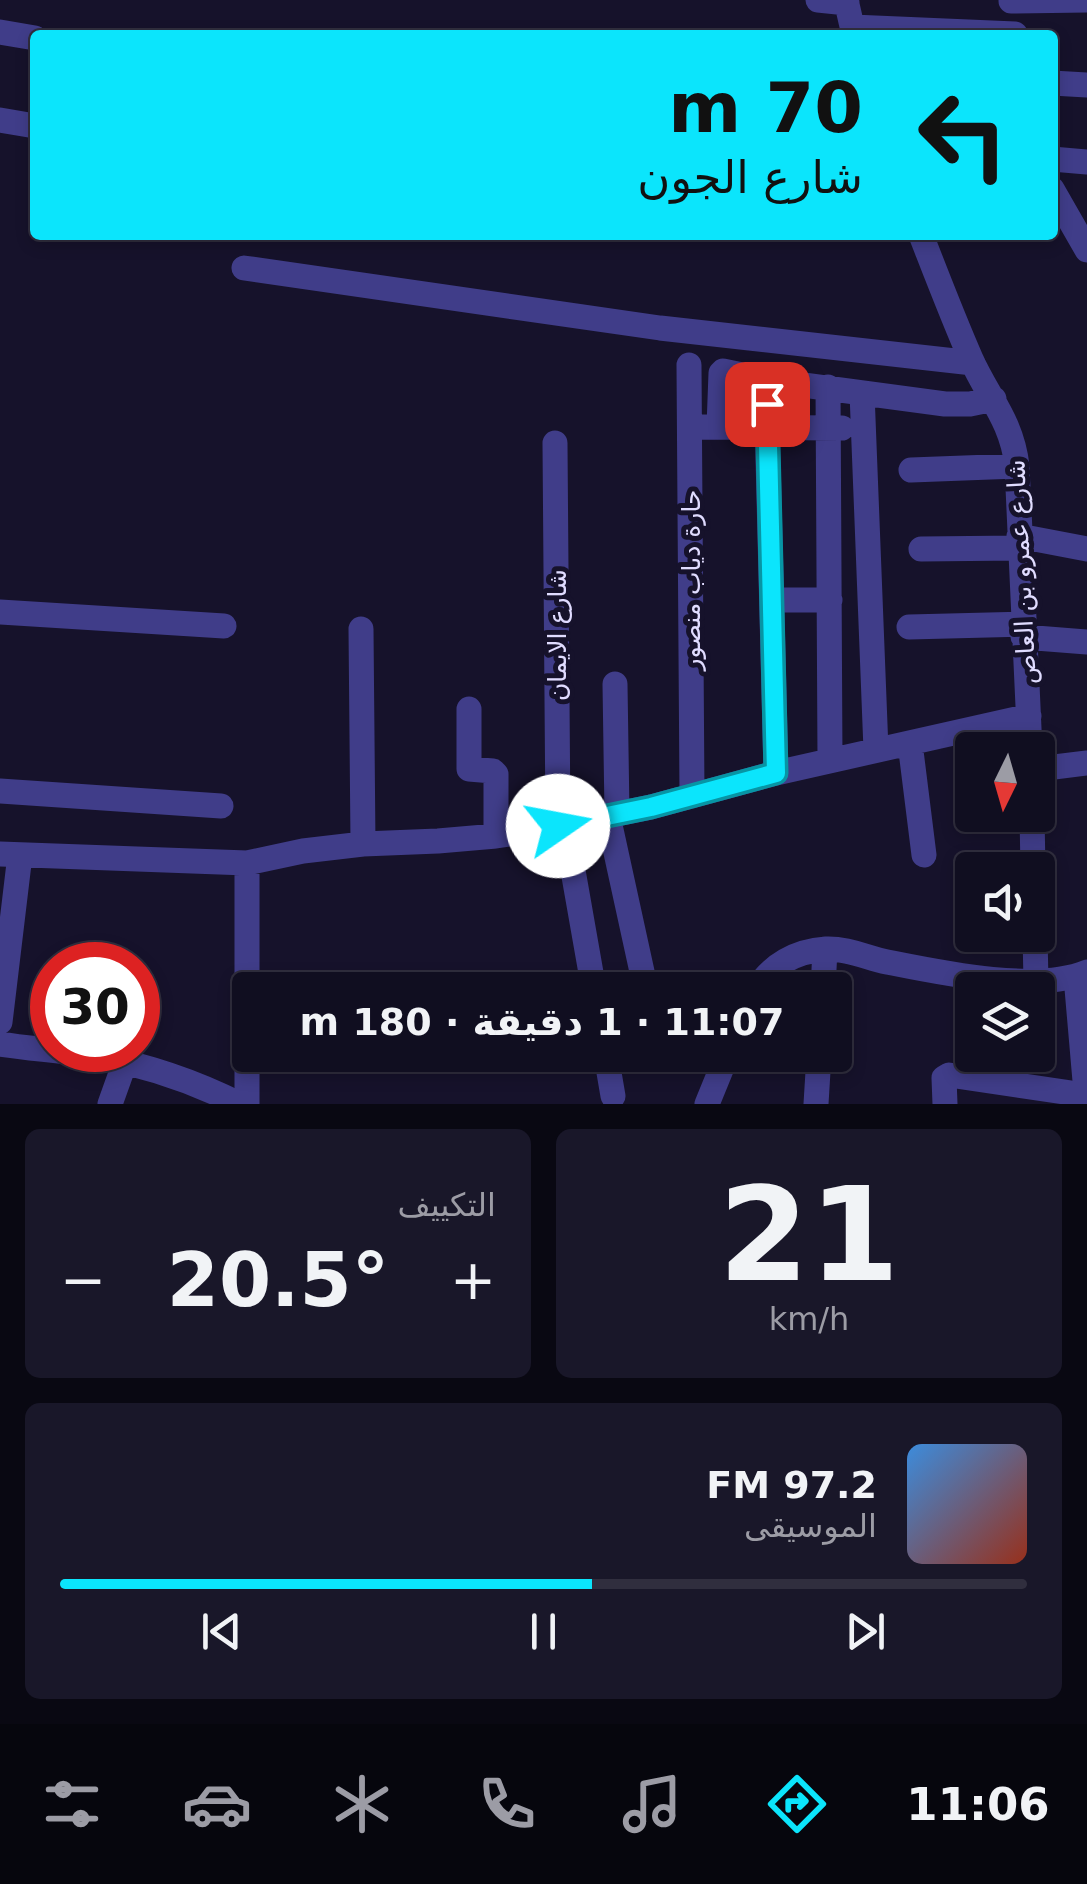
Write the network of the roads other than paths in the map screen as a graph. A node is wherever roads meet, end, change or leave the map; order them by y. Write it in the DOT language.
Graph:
graph roads {
  1 [pos="818,0"];
  2 [pos="1011,0"];
  3 [pos="1087,0"];
  4 [pos="850,16"];
  5 [pos="978,30"];
  6 [pos="1015,30"];
  7 [pos="0,32"];
  8 [pos="30,37"];
  9 [pos="1058,83"];
  10 [pos="1087,85"];
  11 [pos="0,120"];
  12 [pos="30,125"];
  13 [pos="1058,160"];
  14 [pos="1087,162"];
  15 [pos="1058,200"];
  16 [pos="924,240"];
  17 [pos="1087,250"];
  18 [pos="244,268"];
  19 [pos="973,363"];
  20 [pos="689,364"];
  21 [pos="766,380"];
  22 [pos="828,387"];
  23 [pos="862,394"];
  24 [pos="994,400"];
  25 [pos="690,427"];
  26 [pos="719,427"];
  27 [pos="862,427"];
  28 [pos="768,428"];
  29 [pos="827,428"];
  30 [pos="555,443"];
  31 [pos="1017,466"];
  32 [pos="911,470"];
  33 [pos="1019,542"];
  34 [pos="1087,548"];
  35 [pos="921,549"];
  36 [pos="772,600"];
  37 [pos="830,600"];
  38 [pos="0,612"];
  39 [pos="224,626"];
  40 [pos="909,626"];
  41 [pos="361,629"];
  42 [pos="1023,631"];
  43 [pos="1087,642"];
  44 [pos="615,684"];
  45 [pos="470,709"];
  46 [pos="1028,716"];
  47 [pos="1029,732"];
  48 [pos="910,743"];
  49 [pos="876,750"];
  50 [pos="830,760"];
  51 [pos="1087,763"];
  52 [pos="1055,767"];
  53 [pos="776,773"];
  54 [pos="0,790"];
  55 [pos="692,796"];
  56 [pos="221,806"];
  57 [pos="613,815"];
  58 [pos="562,826"];
  59 [pos="496,836"];
  60 [pos="363,844"];
  61 [pos="10,854"];
  62 [pos="924,855"];
  63 [pos="246,863"];
  64 [pos="825,949"];
  65 [pos="590,972"];
  66 [pos="643,972"];
  67 [pos="768,972"];
  68 [pos="824,972"];
  69 [pos="955,974"];
  70 [pos="1082,975"];
  71 [pos="1055,979"];
  72 [pos="0,1022"];
  73 [pos="0,1044"];
  74 [pos="30,1048"];
  75 [pos="121,1072"];
  76 [pos="160,1072"];
  77 [pos="609,1072"];
  78 [pos="720,1072"];
  79 [pos="818,1072"];
  80 [pos="198,1095"];
  81 [pos="613,1096"];
  82 [pos="1086,1100"];
  83 [pos="110,1104"];
  84 [pos="239,1104"];
  85 [pos="247,1104"];
  86 [pos="707,1104"];
  87 [pos="816,1104"];
  88 [pos="945,1104"];
  1 -- 4 [label="street"];
  2 -- 3 [label="street"];
  2 -- 6 [label="street"];
  4 -- 5 [label="street"];
  7 -- 8 [label="street"];
  9 -- 10 [label="street"];
  11 -- 12 [label="street"];
  13 -- 14 [label="street"];
  15 -- 17 [label="street"];
  16 -- 19 [label="street, شارع عمرو بن العاص"];
  18 -- 19 [label="street"];
  19 -- 24 [label="street, شارع عمرو بن العاص"];
  20 -- 25 [label="street, حارة دياب منصور"];
  21 -- 22 [label="street"];
  21 -- 26 [label="street"];
  21 -- 28 [label="street"];
  22 -- 23 [label="street"];
  22 -- 29 [label="street"];
  23 -- 24 [label="street"];
  23 -- 27 [label="street"];
  24 -- 31 [label="street, شارع عمرو بن العاص"];
  25 -- 26 [label="street"];
  25 -- 55 [label="street, حارة دياب منصور"];
  26 -- 28 [label="street"];
  27 -- 29 [label="street"];
  27 -- 49 [label="street"];
  28 -- 29 [label="street"];
  28 -- 36 [label="street"];
  29 -- 37 [label="street"];
  30 -- 58 [label="street, شارع الايمان"];
  31 -- 32 [label="street"];
  31 -- 33 [label="street, شارع عمرو بن العاص"];
  33 -- 34 [label="street"];
  33 -- 35 [label="street"];
  33 -- 42 [label="street, شارع عمرو بن العاص"];
  36 -- 37 [label="street"];
  36 -- 53 [label="street"];
  37 -- 50 [label="street"];
  38 -- 39 [label="street"];
  40 -- 42 [label="street"];
  41 -- 60 [label="street"];
  42 -- 43 [label="street"];
  42 -- 46 [label="street, شارع عمرو بن العاص"];
  44 -- 57 [label="street"];
  45 -- 59 [label="street"];
  46 -- 47 [label="street, شارع عمرو بن العاص"];
  46 -- 48 [label="street"];
  48 -- 49 [label="street"];
  48 -- 62 [label="street"];
  49 -- 50 [label="street"];
  50 -- 53 [label="street"];
  51 -- 52 [label="street"];
  53 -- 55 [label="street"];
  54 -- 56 [label="street"];
  55 -- 57 [label="street"];
  57 -- 58 [label="street"];
  57 -- 66 [label="street"];
  58 -- 59 [label="street"];
  58 -- 65 [label="street, شارع الايمان"];
  59 -- 60 [label="street"];
  60 -- 63 [label="street"];
  61 -- 63 [label="street"];
  61 -- 72 [label="street"];
  63 -- 85 [label="street"];
  64 -- 67 [label="street"];
  64 -- 68 [label="street"];
  64 -- 69 [label="street"];
  70 -- 71 [label="street"];
  70 -- 82 [label="street"];
  73 -- 74 [label="street"];
  75 -- 83 [label="street"];
  76 -- 80 [label="street"];
  77 -- 81 [label="street"];
  78 -- 86 [label="street"];
  79 -- 87 [label="street"];
  80 -- 84 [label="street"];
  82 -- 88 [label="street"];
}
